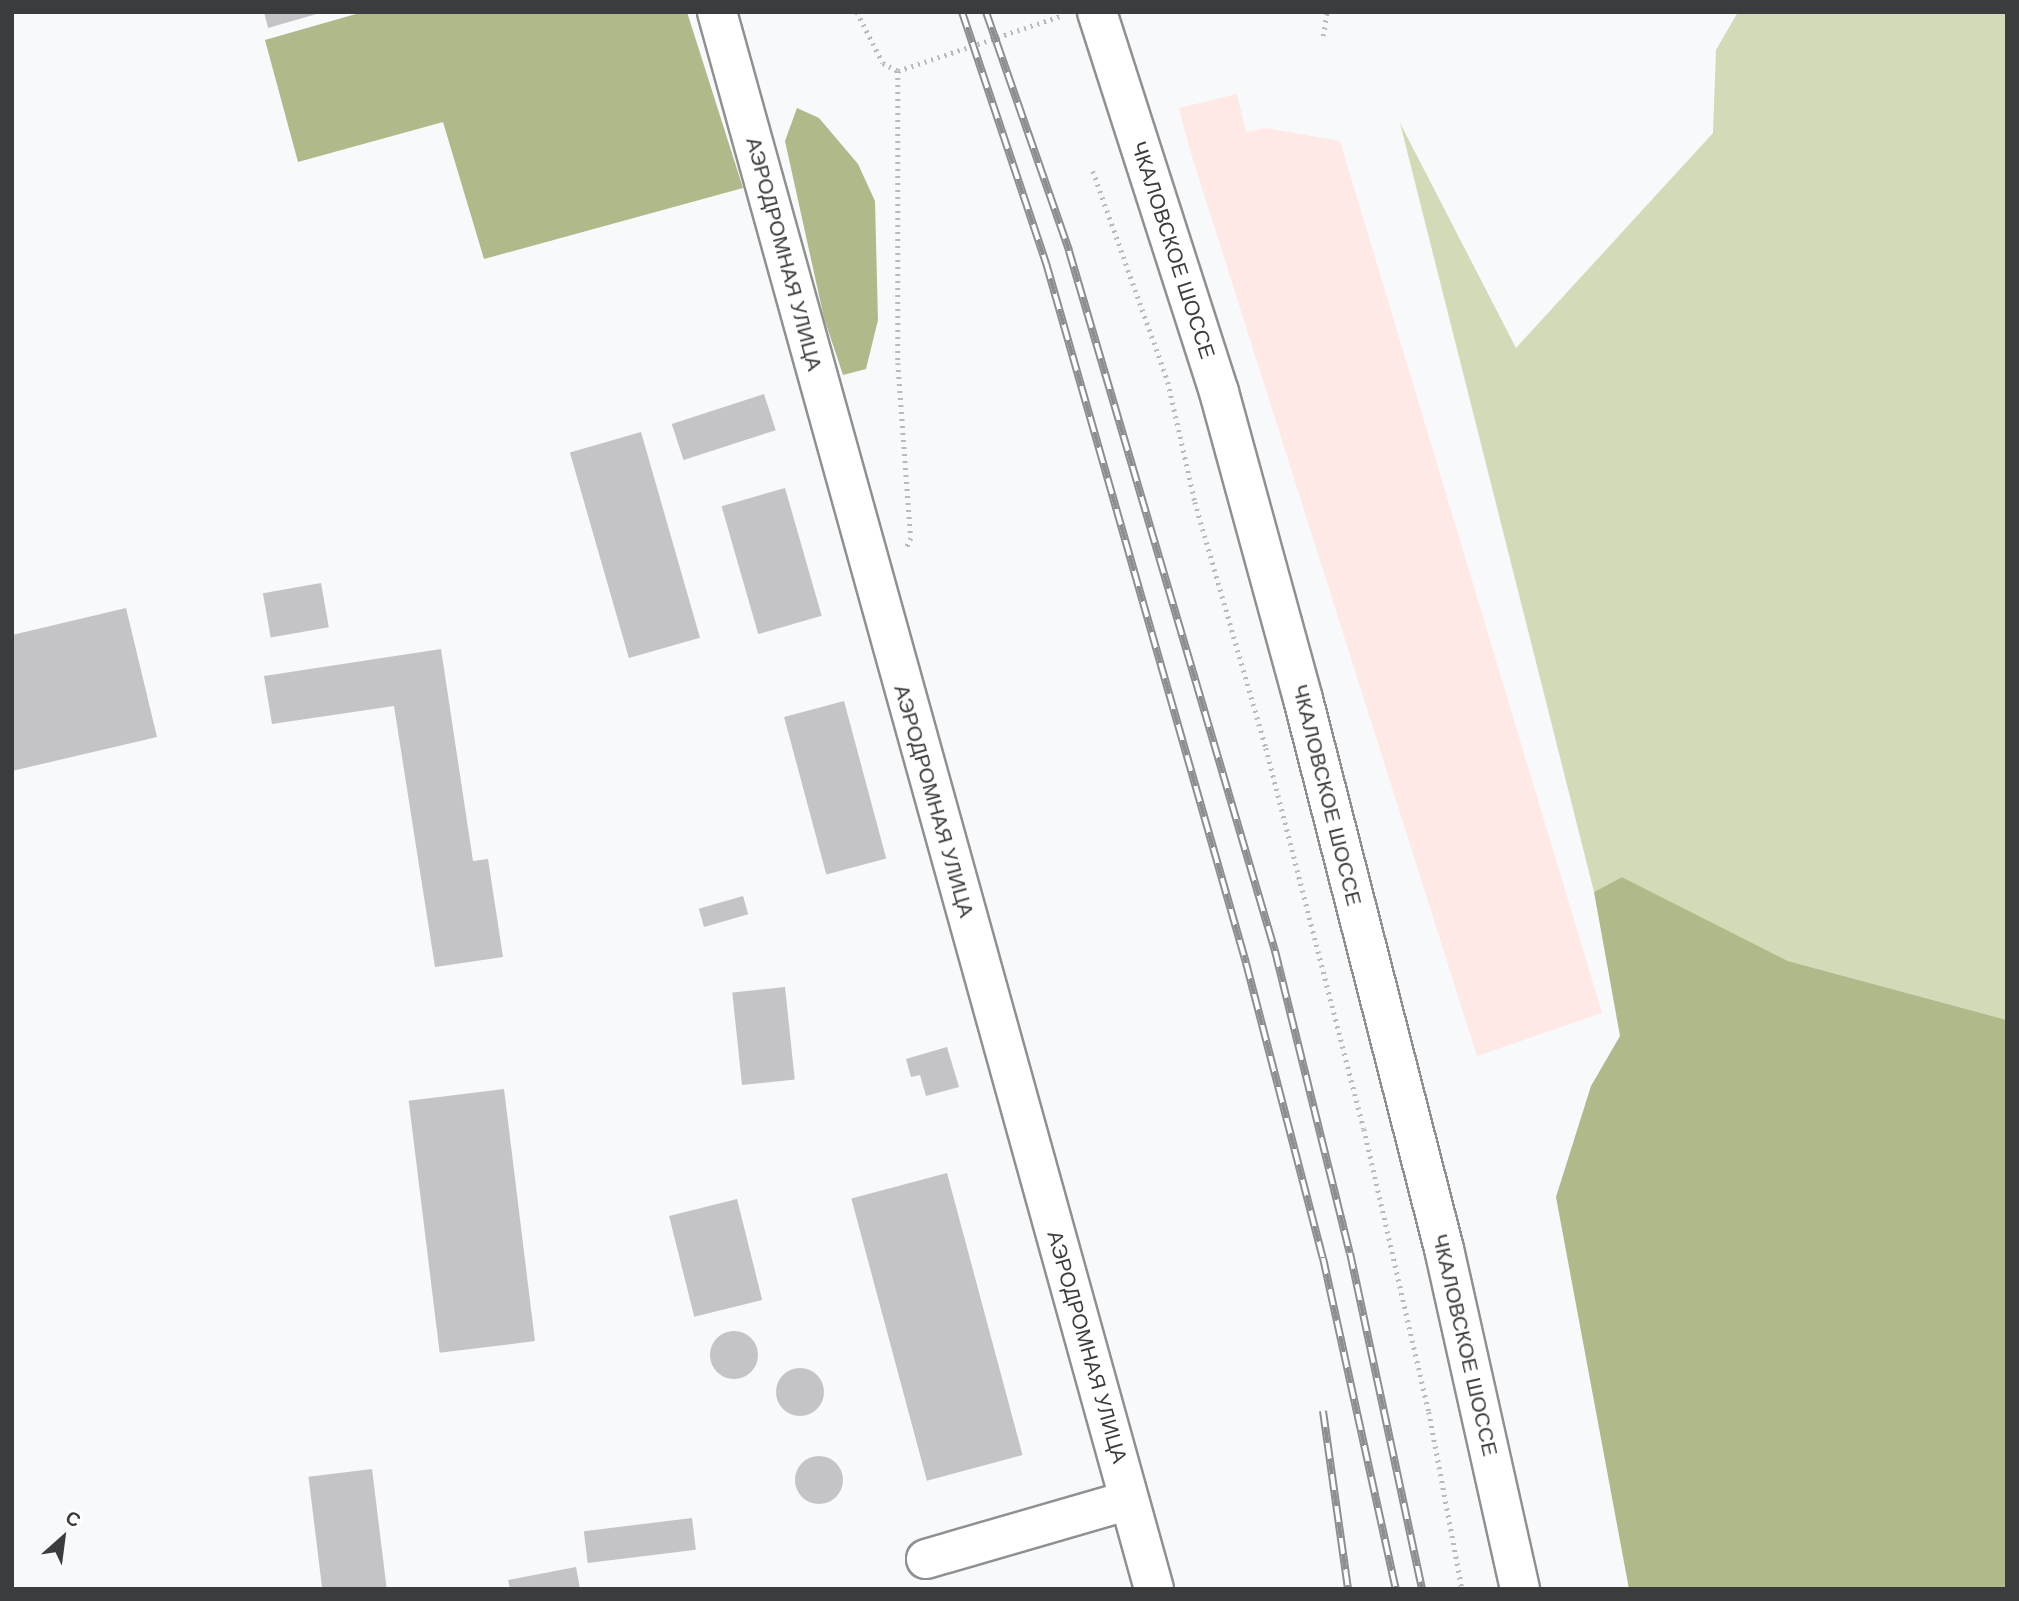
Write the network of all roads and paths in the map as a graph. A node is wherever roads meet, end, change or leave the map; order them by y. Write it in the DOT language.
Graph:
graph roads {
  1 [pos="717,12"];
  2 [pos="857,12"];
  3 [pos="1097,12"];
  4 [pos="1326,12"];
  5 [pos="1048,20"];
  6 [pos="1323,36"];
  7 [pos="898,71"];
  8 [pos="1093,171"];
  9 [pos="879,603"];
  10 [pos="1129,1500"];
  11 [pos="926,1559"];
  12 [pos="1154,1589"];
  13 [pos="1462,1589"];
  14 [pos="1520,1589"];
  1 -- 9 [label="street, АЭРОДРОМНАЯ УЛИЦА"];
  2 -- 7 [label="path"];
  3 -- 14 [label="street, ЧКАЛОВСКОЕ ШОССЕ"];
  4 -- 6 [label="path"];
  5 -- 7 [label="path"];
  7 -- 9 [label="path"];
  8 -- 13 [label="path"];
  9 -- 10 [label="street, АЭРОДРОМНАЯ УЛИЦА"];
  10 -- 11 [label="street"];
  10 -- 12 [label="street, АЭРОДРОМНАЯ УЛИЦА"];
}
